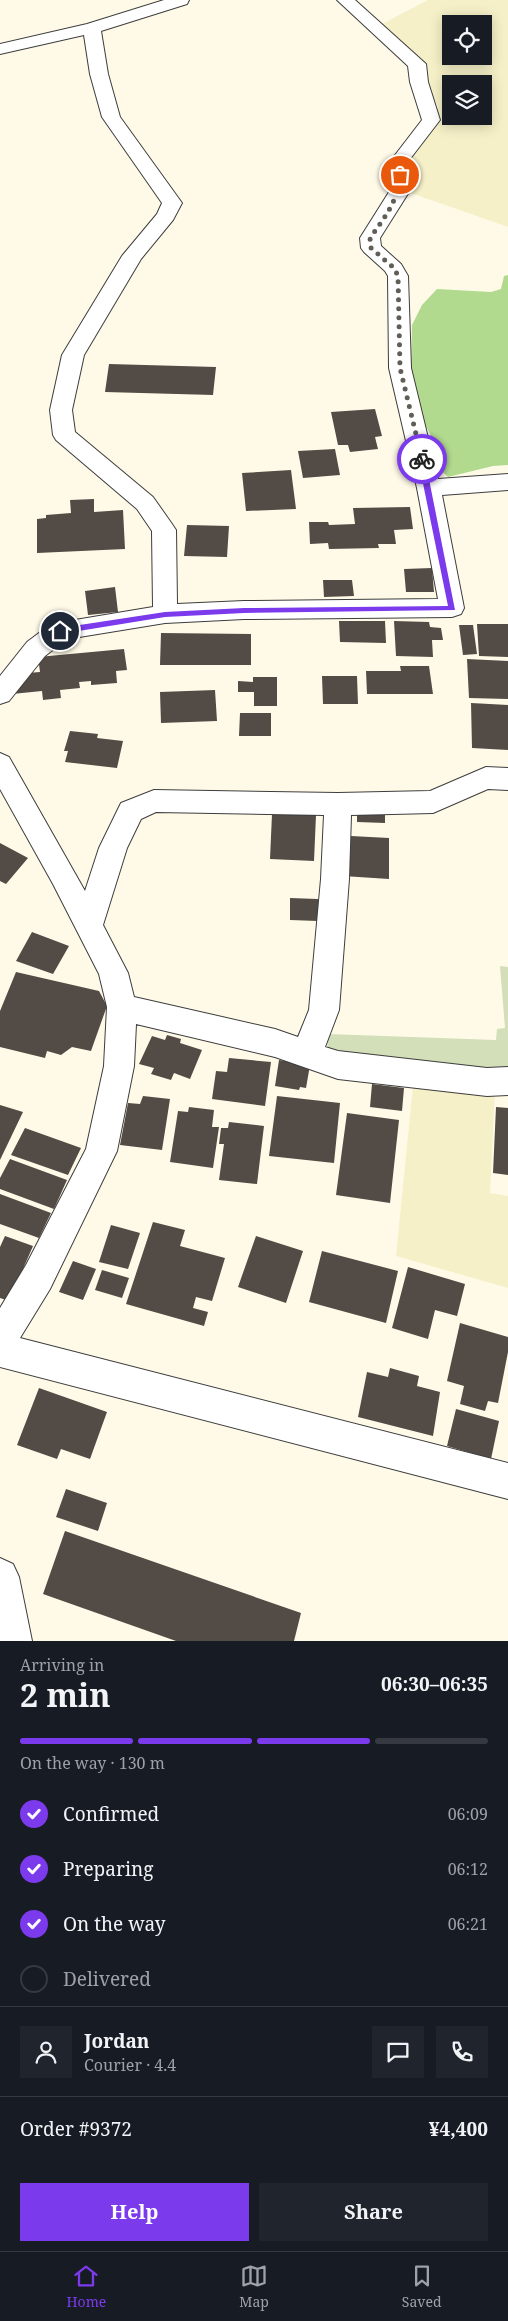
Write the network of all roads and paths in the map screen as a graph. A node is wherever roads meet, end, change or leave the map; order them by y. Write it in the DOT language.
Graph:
graph roads {
  1 [pos="181,0"];
  2 [pos="345,0"];
  3 [pos="92,28"];
  4 [pos="0,49"];
  5 [pos="508,482"];
  6 [pos="429,488"];
  7 [pos="165,614"];
  8 [pos="0,694"];
  9 [pos="0,764"];
  10 [pos="508,779"];
  11 [pos="338,804"];
  12 [pos="88,926"];
  13 [pos="122,1006"];
  14 [pos="307,1054"];
  15 [pos="508,1081"];
  16 [pos="0,1340"];
  17 [pos="0,1350"];
  18 [pos="508,1481"];
  19 [pos="0,1577"];
  20 [pos="12,1641"];
  1 -- 3 [label="street"];
  2 -- 6 [label="street"];
  3 -- 4 [label="street"];
  3 -- 7 [label="street"];
  5 -- 6 [label="street"];
  6 -- 7 [label="street"];
  7 -- 8 [label="street"];
  9 -- 12 [label="street"];
  10 -- 11 [label="street"];
  11 -- 12 [label="street"];
  11 -- 14 [label="street"];
  12 -- 13 [label="street"];
  13 -- 14 [label="street"];
  13 -- 16 [label="street"];
  14 -- 15 [label="street"];
  17 -- 18 [label="street"];
  19 -- 20 [label="street"];
}
